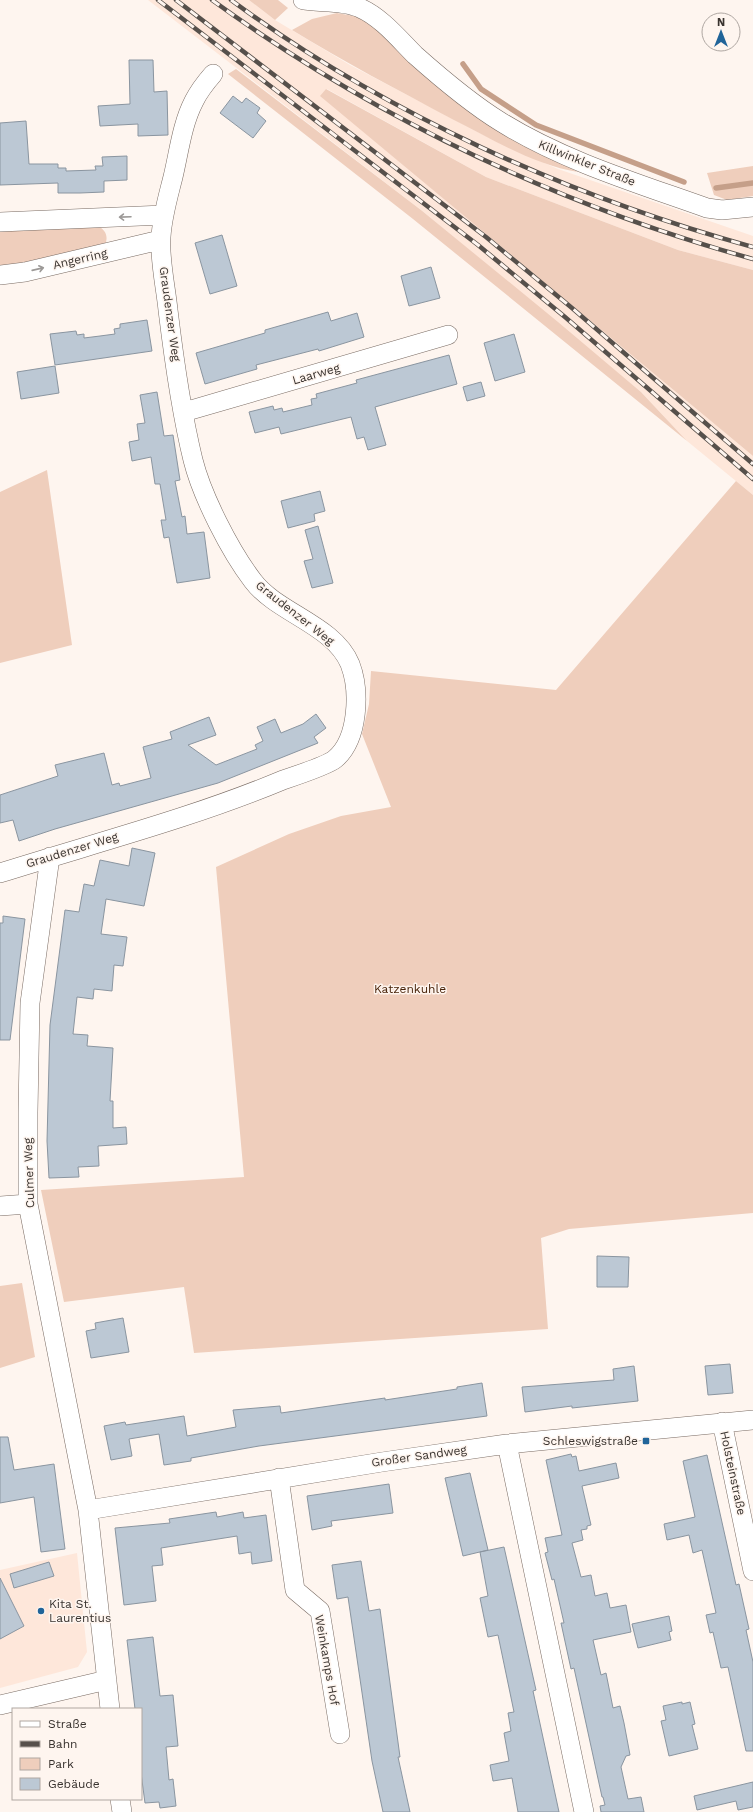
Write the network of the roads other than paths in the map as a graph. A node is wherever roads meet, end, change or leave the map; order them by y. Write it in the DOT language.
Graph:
graph roads {
  1 [pos="303,0"];
  2 [pos="213,74"];
  3 [pos="753,207"];
  4 [pos="164,215"];
  5 [pos="0,222"];
  6 [pos="160,240"];
  7 [pos="0,275"];
  8 [pos="448,335"];
  9 [pos="184,412"];
  10 [pos="50,857"];
  11 [pos="0,873"];
  12 [pos="28,1204"];
  13 [pos="0,1206"];
  14 [pos="753,1420"];
  15 [pos="722,1422"];
  16 [pos="506,1444"];
  17 [pos="279,1478"];
  18 [pos="88,1510"];
  19 [pos="753,1571"];
  20 [pos="106,1680"];
  21 [pos="0,1705"];
  22 [pos="110,1708"];
  23 [pos="340,1734"];
  24 [pos="120,1800"];
  25 [pos="122,1812"];
  26 [pos="584,1812"];
  1 -- 3 [label="street, Killwinkler Straße"];
  2 -- 4 [label="street, Graudenzer Weg"];
  4 -- 5 [label="street, one-way"];
  4 -- 6 [label="street, Graudenzer Weg"];
  7 -- 6 [label="street, Angerring, one-way"];
  6 -- 9 [label="street, Graudenzer Weg"];
  8 -- 9 [label="street, Laarweg"];
  9 -- 10 [label="street, Graudenzer Weg"];
  10 -- 11 [label="street, Graudenzer Weg"];
  10 -- 12 [label="street, Culmer Weg"];
  12 -- 13 [label="street"];
  12 -- 18 [label="street, Culmer Weg"];
  14 -- 15 [label="street, Großer Sandweg"];
  15 -- 16 [label="street, Großer Sandweg"];
  15 -- 19 [label="street, Holsteinstraße"];
  16 -- 17 [label="street, Großer Sandweg"];
  16 -- 26 [label="street"];
  17 -- 18 [label="street, Großer Sandweg"];
  17 -- 23 [label="street, Weinkamps Hof"];
  18 -- 20 [label="street, Culmer Weg"];
  20 -- 21 [label="street"];
  20 -- 22 [label="street, Culmer Weg"];
  24 -- 25 [label="street"];
}
